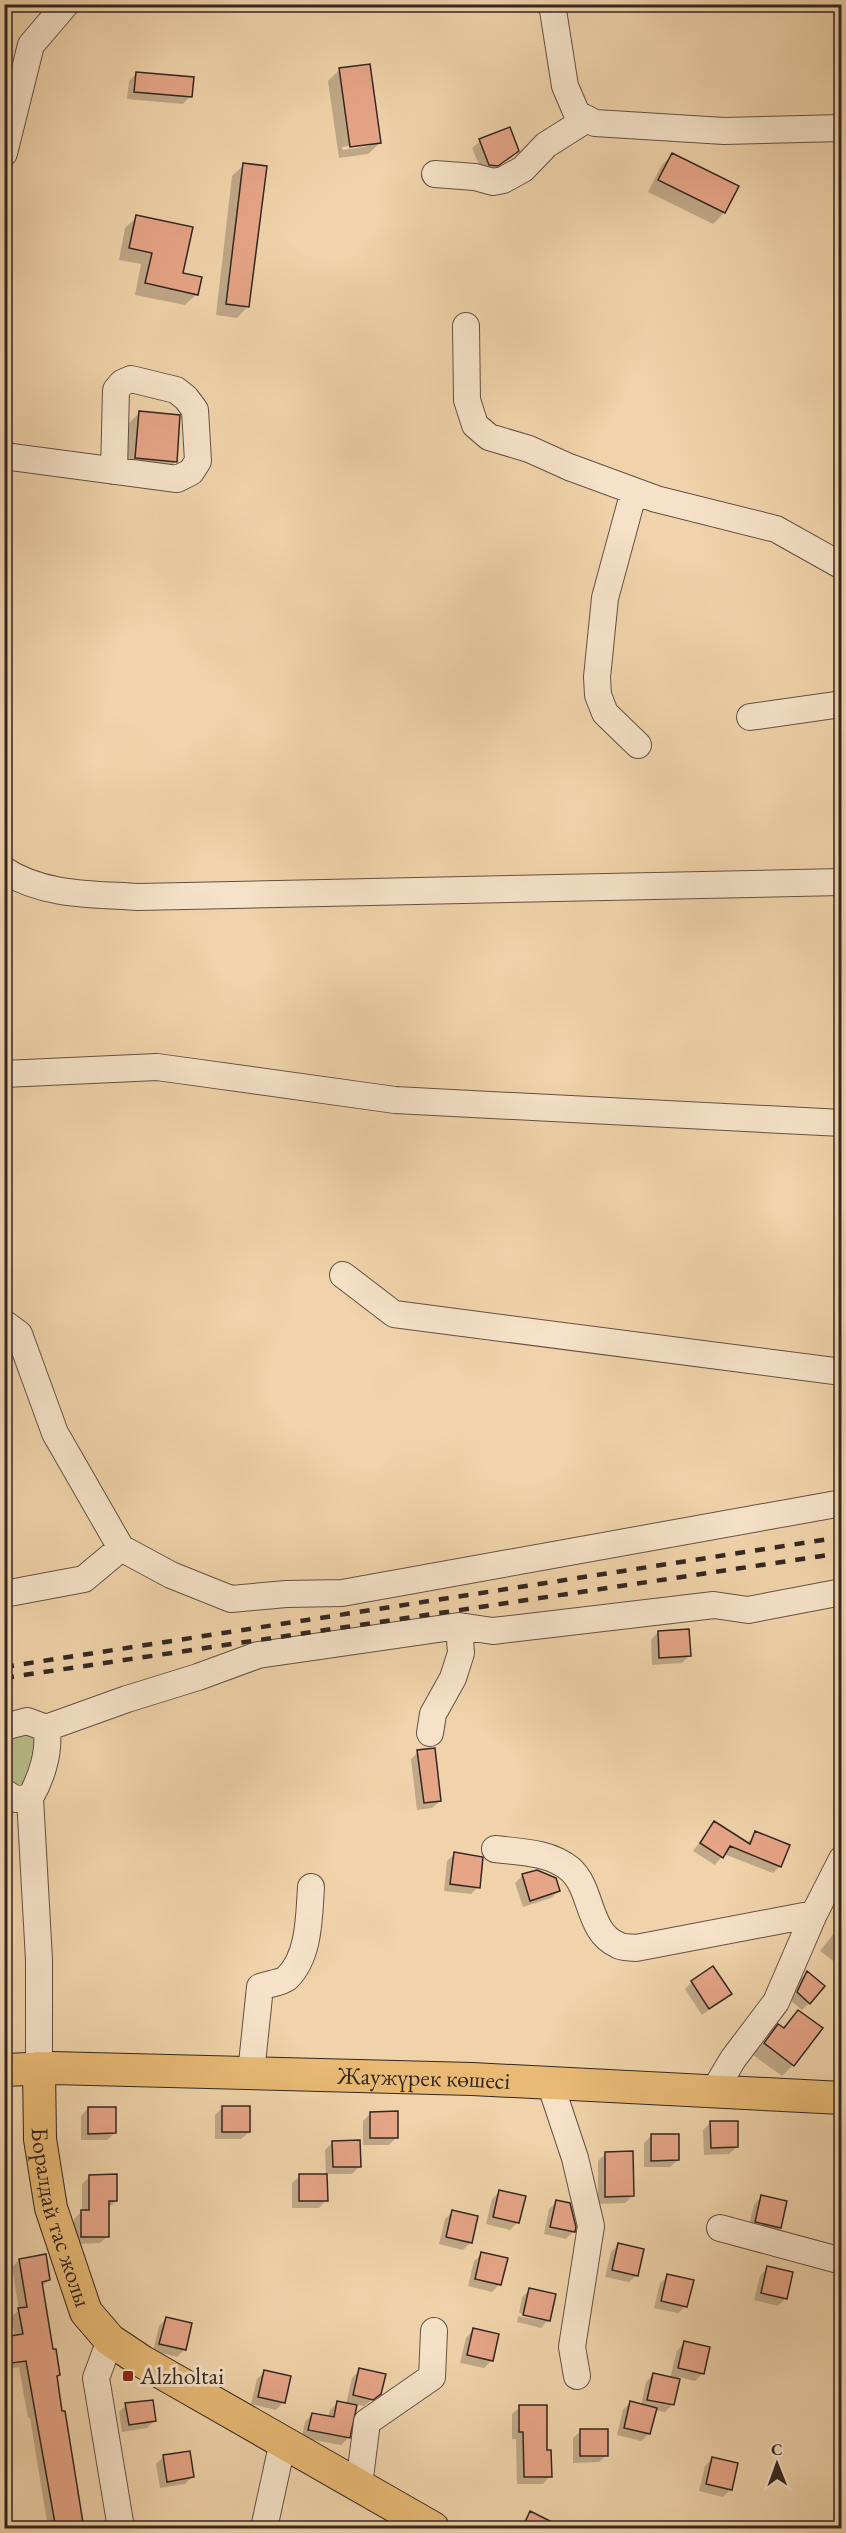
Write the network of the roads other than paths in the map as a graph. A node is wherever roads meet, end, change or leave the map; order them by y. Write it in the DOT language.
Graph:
graph roads {
  1 [pos="66,4"];
  2 [pos="552,4"];
  3 [pos="587,118"];
  4 [pos="842,128"];
  5 [pos="4,153"];
  6 [pos="435,174"];
  7 [pos="466,326"];
  8 [pos="4,456"];
  9 [pos="114,471"];
  10 [pos="634,491"];
  11 [pos="842,566"];
  12 [pos="842,704"];
  13 [pos="750,717"];
  14 [pos="638,745"];
  15 [pos="4,870"];
  16 [pos="842,882"];
  17 [pos="4,1074"];
  18 [pos="842,1123"];
  19 [pos="343,1275"];
  20 [pos="4,1323"];
  21 [pos="842,1372"];
  22 [pos="842,1503"];
  23 [pos="121,1548"];
  24 [pos="842,1592"];
  25 [pos="4,1594"];
  26 [pos="459,1626"];
  27 [pos="4,1727"];
  28 [pos="46,1728"];
  29 [pos="430,1733"];
  30 [pos="14,1798"];
  31 [pos="495,1849"];
  32 [pos="842,1859"];
  33 [pos="311,1887"];
  34 [pos="814,1914"];
  35 [pos="39,2068"];
  36 [pos="4,2070"];
  37 [pos="251,2073"];
  38 [pos="550,2083"];
  39 [pos="714,2091"];
  40 [pos="842,2098"];
  41 [pos="720,2228"];
  42 [pos="842,2261"];
  43 [pos="434,2331"];
  44 [pos="110,2340"];
  45 [pos="577,2376"];
  46 [pos="283,2441"];
  47 [pos="359,2485"];
  48 [pos="121,2529"];
  49 [pos="264,2529"];
  50 [pos="433,2529"];
  1 -- 5 [label="street"];
  2 -- 3 [label="street"];
  3 -- 4 [label="street"];
  3 -- 6 [label="street"];
  7 -- 10 [label="street"];
  8 -- 9 [label="street"];
  10 -- 11 [label="street"];
  10 -- 14 [label="street"];
  12 -- 13 [label="street"];
  15 -- 16 [label="street"];
  17 -- 18 [label="street"];
  19 -- 21 [label="street"];
  20 -- 23 [label="street"];
  22 -- 23 [label="street"];
  23 -- 25 [label="street"];
  24 -- 26 [label="street"];
  26 -- 28 [label="street"];
  26 -- 29 [label="street"];
  27 -- 28 [label="street"];
  28 -- 30 [label="street"];
  30 -- 35 [label="street"];
  31 -- 34 [label="street"];
  32 -- 34 [label="street"];
  33 -- 37 [label="street"];
  34 -- 39 [label="street"];
  35 -- 36 [label="main road, Жаужүрек көшесі"];
  35 -- 37 [label="main road, Жаужүрек көшесі"];
  35 -- 44 [label="main road, Боралдай тас жолы"];
  37 -- 38 [label="main road, Жаужүрек көшесі"];
  38 -- 39 [label="main road, Жаужүрек көшесі"];
  38 -- 45 [label="street"];
  39 -- 40 [label="main road, Жаужүрек көшесі"];
  41 -- 42 [label="street"];
  43 -- 47 [label="street"];
  44 -- 46 [label="main road, Боралдай тас жолы"];
  44 -- 48 [label="street"];
  46 -- 47 [label="main road, Боралдай тас жолы"];
  46 -- 49 [label="street"];
  47 -- 50 [label="main road, Боралдай тас жолы"];
}
